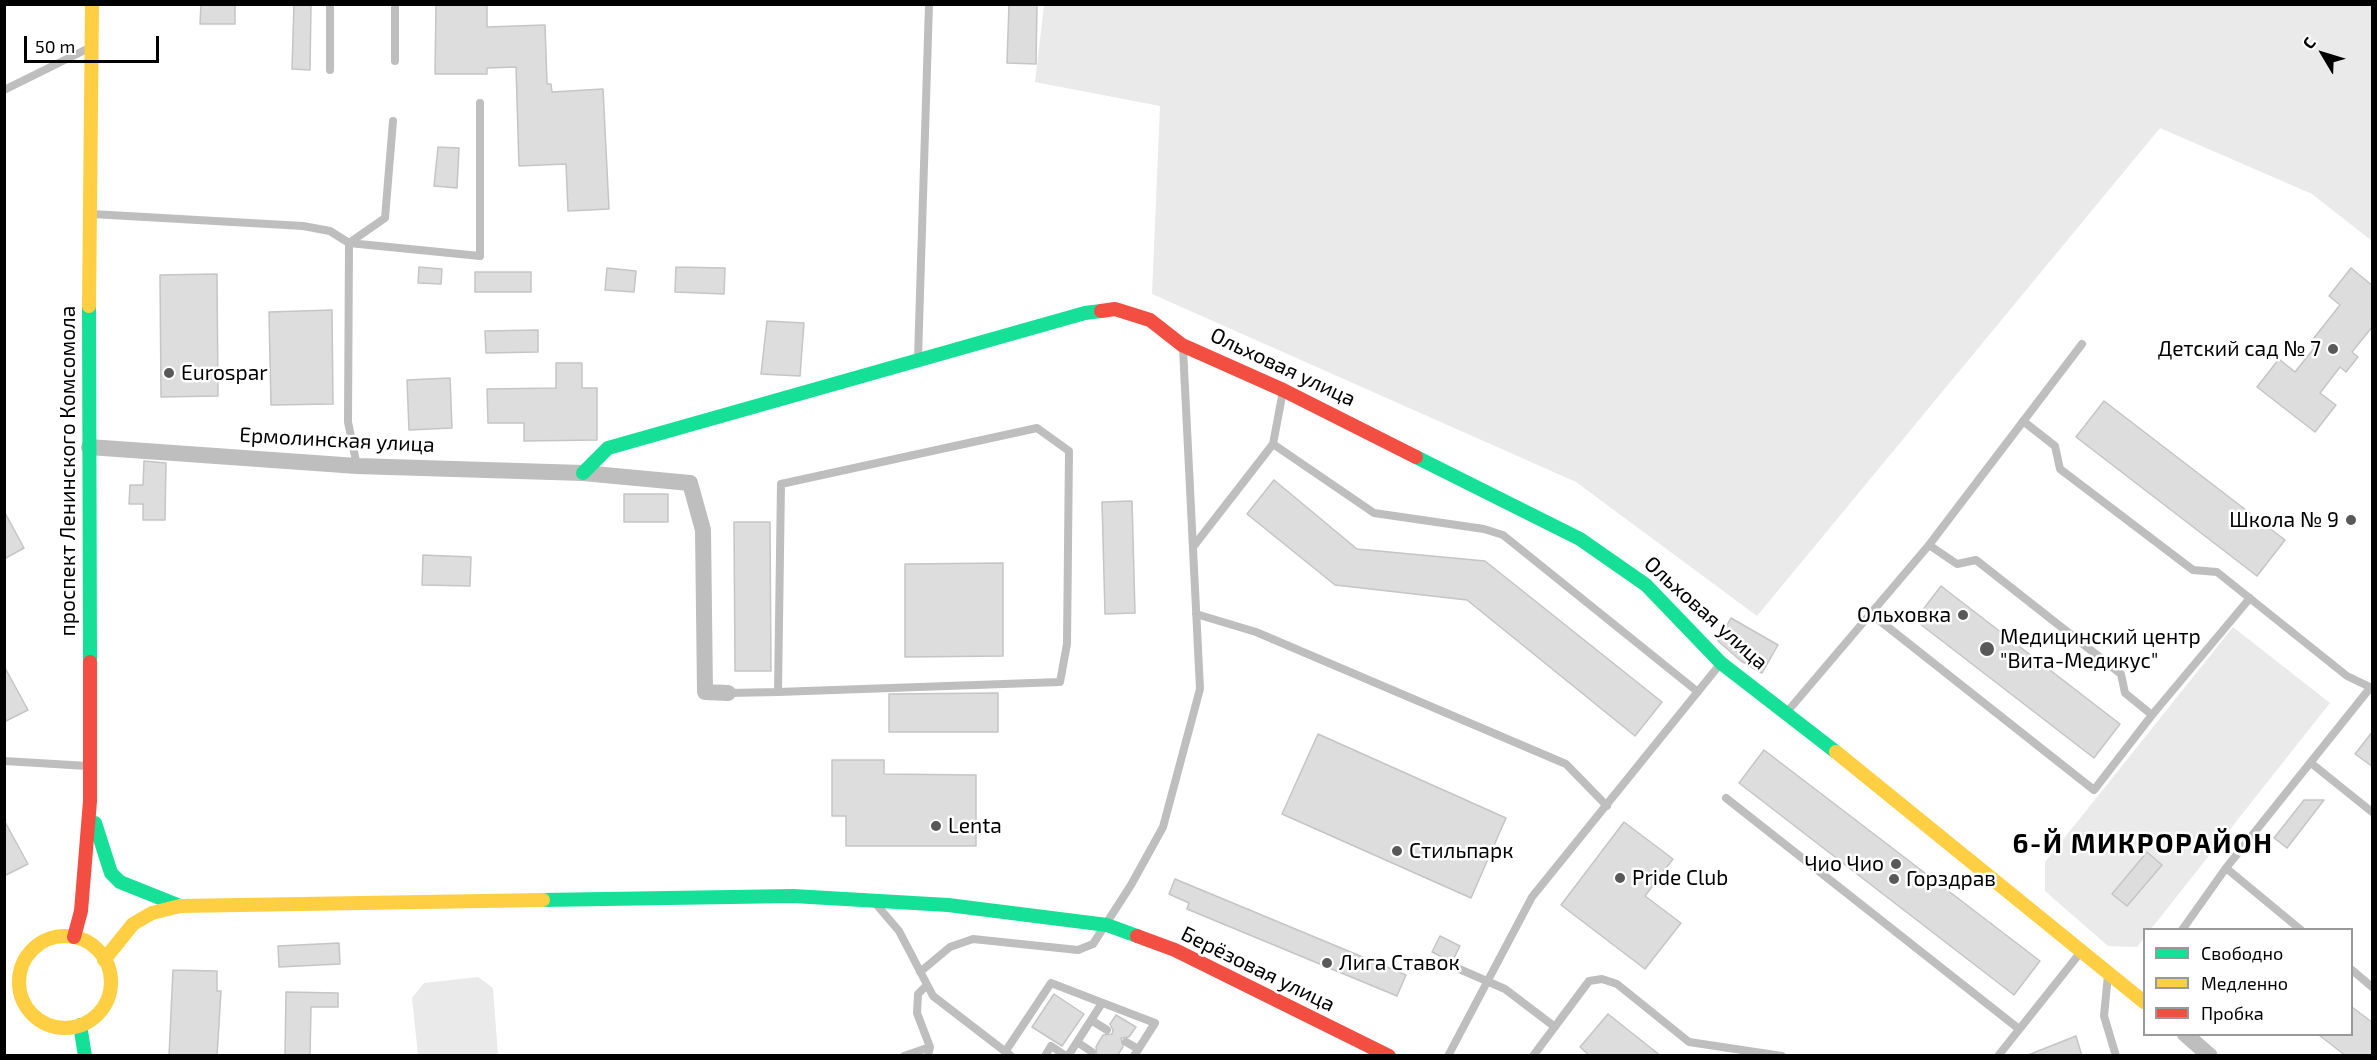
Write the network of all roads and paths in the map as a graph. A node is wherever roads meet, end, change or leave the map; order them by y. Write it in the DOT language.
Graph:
graph roads {
  1 [pos="92,4"];
  2 [pos="330,4"];
  3 [pos="395,4"];
  4 [pos="929,4"];
  5 [pos="90,48"];
  6 [pos="395,61"];
  7 [pos="330,70"];
  8 [pos="4,90"];
  9 [pos="480,103"];
  10 [pos="393,121"];
  11 [pos="89,213"];
  12 [pos="349,243"];
  13 [pos="2082,344"];
  14 [pos="1182,345"];
  15 [pos="918,360"];
  16 [pos="1283,390"];
  17 [pos="2023,421"];
  18 [pos="1273,444"];
  19 [pos="89,447"];
  20 [pos="357,466"];
  21 [pos="583,473"];
  22 [pos="1929,544"];
  23 [pos="1193,547"];
  24 [pos="2250,598"];
  25 [pos="1196,614"];
  26 [pos="1870,614"];
  27 [pos="1721,663"];
  28 [pos="2371,688"];
  29 [pos="778,692"];
  30 [pos="1698,692"];
  31 [pos="728,693"];
  32 [pos="1787,712"];
  33 [pos="2152,715"];
  34 [pos="4,761"];
  35 [pos="2310,762"];
  36 [pos="90,766"];
  37 [pos="1726,798"];
  38 [pos="90,801"];
  39 [pos="1607,806"];
  40 [pos="2373,812"];
  41 [pos="2226,868"];
  42 [pos="873,901"];
  43 [pos="180,906"];
  44 [pos="1107,925"];
  45 [pos="2183,928"];
  46 [pos="2299,928"];
  47 [pos="74,937"];
  48 [pos="2082,950"];
  49 [pos="104,960"];
  50 [pos="1457,968"];
  51 [pos="2353,971"];
  52 [pos="920,972"];
  53 [pos="2108,972"];
  54 [pos="1488,982"];
  55 [pos="926,986"];
  56 [pos="2373,987"];
  57 [pos="20,991"];
  58 [pos="4,993"];
  59 [pos="2140,995"];
  60 [pos="1102,1003"];
  61 [pos="1091,1020"];
  62 [pos="80,1025"];
  63 [pos="1555,1027"];
  64 [pos="2019,1029"];
  65 [pos="1107,1030"];
  66 [pos="2186,1036"];
  67 [pos="1077,1042"];
  68 [pos="1126,1042"];
  69 [pos="929,1051"];
  70 [pos="1092,1052"];
  71 [pos="1136,1052"];
  72 [pos="1008,1054"];
  73 [pos="2001,1054"];
  74 [pos="85,1056"];
  75 [pos="904,1056"];
  76 [pos="1045,1056"];
  77 [pos="1067,1056"];
  78 [pos="1389,1056"];
  79 [pos="1448,1056"];
  80 [pos="1533,1056"];
  81 [pos="1782,1056"];
  82 [pos="2116,1056"];
  83 [pos="2210,1056"];
  1 -- 5 [label="street, проспект Ленинского Комсомола"];
  2 -- 7 [label="lane"];
  3 -- 6 [label="lane"];
  4 -- 15 [label="lane"];
  5 -- 8 [label="lane"];
  5 -- 11 [label="street, проспект Ленинского Комсомола"];
  9 -- 12 [label="lane"];
  10 -- 12 [label="lane"];
  11 -- 12 [label="lane"];
  11 -- 19 [label="street, проспект Ленинского Комсомола"];
  12 -- 20 [label="lane"];
  13 -- 17 [label="lane"];
  14 -- 15 [label="street, Ольховая улица"];
  14 -- 16 [label="street, Ольховая улица"];
  14 -- 23 [label="lane"];
  15 -- 21 [label="street, Ольховая улица"];
  16 -- 18 [label="lane"];
  16 -- 27 [label="street, Ольховая улица"];
  17 -- 22 [label="lane"];
  17 -- 24 [label="lane"];
  18 -- 23 [label="lane"];
  18 -- 30 [label="lane"];
  19 -- 20 [label="street, Ермолинская улица"];
  19 -- 36 [label="street, проспект Ленинского Комсомола"];
  20 -- 21 [label="street, Ермолинская улица"];
  21 -- 31 [label="street, Ермолинская улица"];
  22 -- 26 [label="lane"];
  22 -- 33 [label="lane"];
  23 -- 25 [label="lane"];
  24 -- 28 [label="lane"];
  24 -- 33 [label="lane"];
  25 -- 39 [label="lane"];
  25 -- 44 [label="lane"];
  26 -- 32 [label="lane"];
  26 -- 33 [label="lane"];
  27 -- 30 [label="lane"];
  27 -- 32 [label="street, Ольховая улица"];
  28 -- 35 [label="lane"];
  29 -- 29 [label="lane"];
  29 -- 31 [label="lane"];
  30 -- 39 [label="lane"];
  32 -- 48 [label="street, Ольховая улица"];
  34 -- 36 [label="lane"];
  35 -- 40 [label="lane"];
  35 -- 41 [label="lane"];
  36 -- 38 [label="street, проспект Ленинского Комсомола"];
  37 -- 64 [label="lane"];
  38 -- 43 [label="street"];
  38 -- 47 [label="street, проспект Ленинского Комсомола"];
  39 -- 54 [label="lane"];
  41 -- 45 [label="lane"];
  41 -- 46 [label="lane"];
  42 -- 43 [label="street, Берёзовая улица"];
  42 -- 44 [label="street, Берёзовая улица"];
  42 -- 52 [label="lane"];
  43 -- 49 [label="street"];
  44 -- 52 [label="lane"];
  44 -- 78 [label="street, Берёзовая улица"];
  47 -- 49 [label="street"];
  47 -- 57 [label="street"];
  48 -- 53 [label="street, Ольховая улица"];
  48 -- 64 [label="lane"];
  49 -- 62 [label="street"];
  50 -- 54 [label="lane"];
  51 -- 56 [label="lane"];
  52 -- 55 [label="lane"];
  53 -- 59 [label="street, Ольховая улица"];
  53 -- 82 [label="lane"];
  54 -- 63 [label="lane"];
  54 -- 79 [label="lane"];
  55 -- 69 [label="lane"];
  55 -- 72 [label="lane"];
  57 -- 58 [label="street"];
  57 -- 62 [label="street"];
  60 -- 61 [label="lane"];
  60 -- 71 [label="lane"];
  60 -- 72 [label="lane"];
  61 -- 65 [label="lane"];
  61 -- 67 [label="lane"];
  62 -- 74 [label="street"];
  63 -- 80 [label="lane"];
  63 -- 81 [label="lane"];
  64 -- 73 [label="lane"];
  66 -- 83 [label="street"];
  67 -- 70 [label="lane"];
  67 -- 77 [label="lane"];
  68 -- 71 [label="lane"];
  69 -- 75 [label="lane"];
  76 -- 77 [label="lane"];
}
